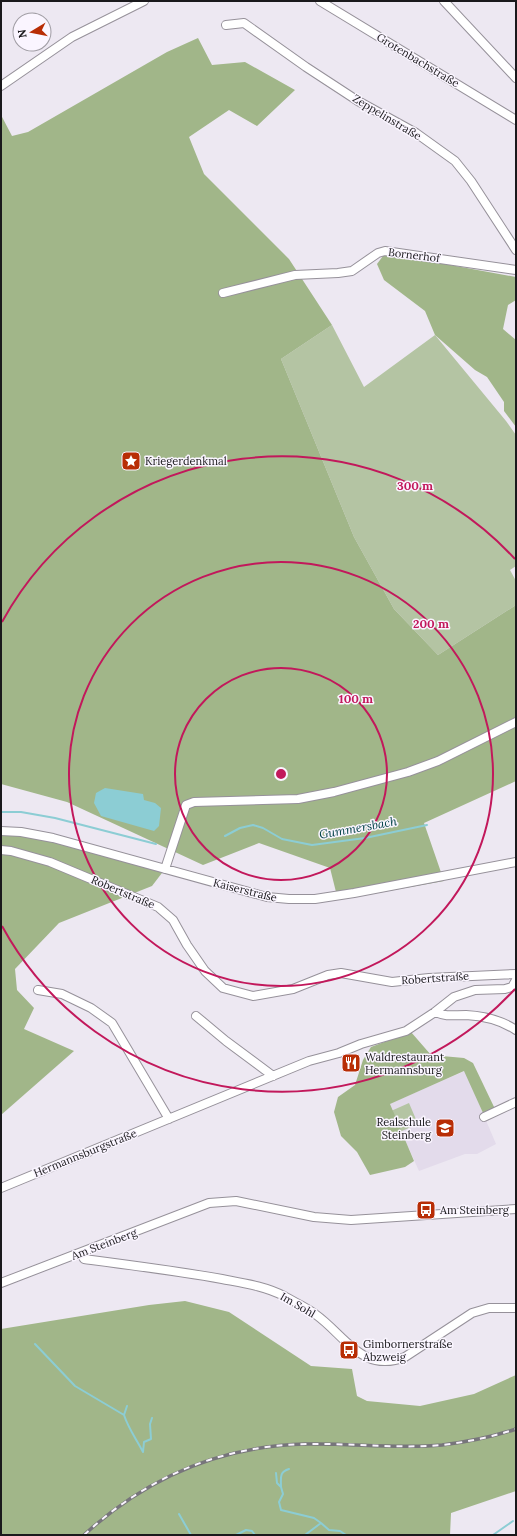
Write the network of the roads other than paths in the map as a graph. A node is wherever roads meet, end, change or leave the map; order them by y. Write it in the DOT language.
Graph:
graph roads {
  1 [pos="144,1"];
  2 [pos="320,1"];
  3 [pos="444,1"];
  4 [pos="226,25"];
  5 [pos="516,78"];
  6 [pos="1,86"];
  7 [pos="516,120"];
  8 [pos="516,250"];
  9 [pos="516,270"];
  10 [pos="223,293"];
  11 [pos="516,722"];
  12 [pos="1,831"];
  13 [pos="1,850"];
  14 [pos="516,862"];
  15 [pos="165,869"];
  16 [pos="516,974"];
  17 [pos="516,980"];
  18 [pos="38,990"];
  19 [pos="435,1012"];
  20 [pos="196,1016"];
  21 [pos="516,1030"];
  22 [pos="273,1076"];
  23 [pos="516,1102"];
  24 [pos="484,1117"];
  25 [pos="169,1119"];
  26 [pos="1,1188"];
  27 [pos="516,1209"];
  28 [pos="81,1253"];
  29 [pos="1,1283"];
  30 [pos="516,1308"];
  1 -- 6 [label="street"];
  2 -- 7 [label="street, Grotenbachstraße"];
  3 -- 5 [label="street"];
  4 -- 8 [label="street, Zeppelinstraße"];
  9 -- 10 [label="street, Bornerhof"];
  11 -- 15 [label="street"];
  12 -- 15 [label="street, Kaiserstraße"];
  13 -- 16 [label="street, Robertstraße"];
  14 -- 15 [label="street, Kaiserstraße"];
  17 -- 19 [label="street, Hermannsburgstraße"];
  18 -- 25 [label="street"];
  19 -- 21 [label="street"];
  19 -- 22 [label="street, Hermannsburgstraße"];
  20 -- 22 [label="street"];
  22 -- 25 [label="street, Hermannsburgstraße"];
  23 -- 24 [label="street"];
  25 -- 26 [label="street, Hermannsburgstraße"];
  27 -- 28 [label="street, Am Steinberg"];
  28 -- 29 [label="street, Am Steinberg"];
  28 -- 30 [label="street, Im Sohl"];
}
